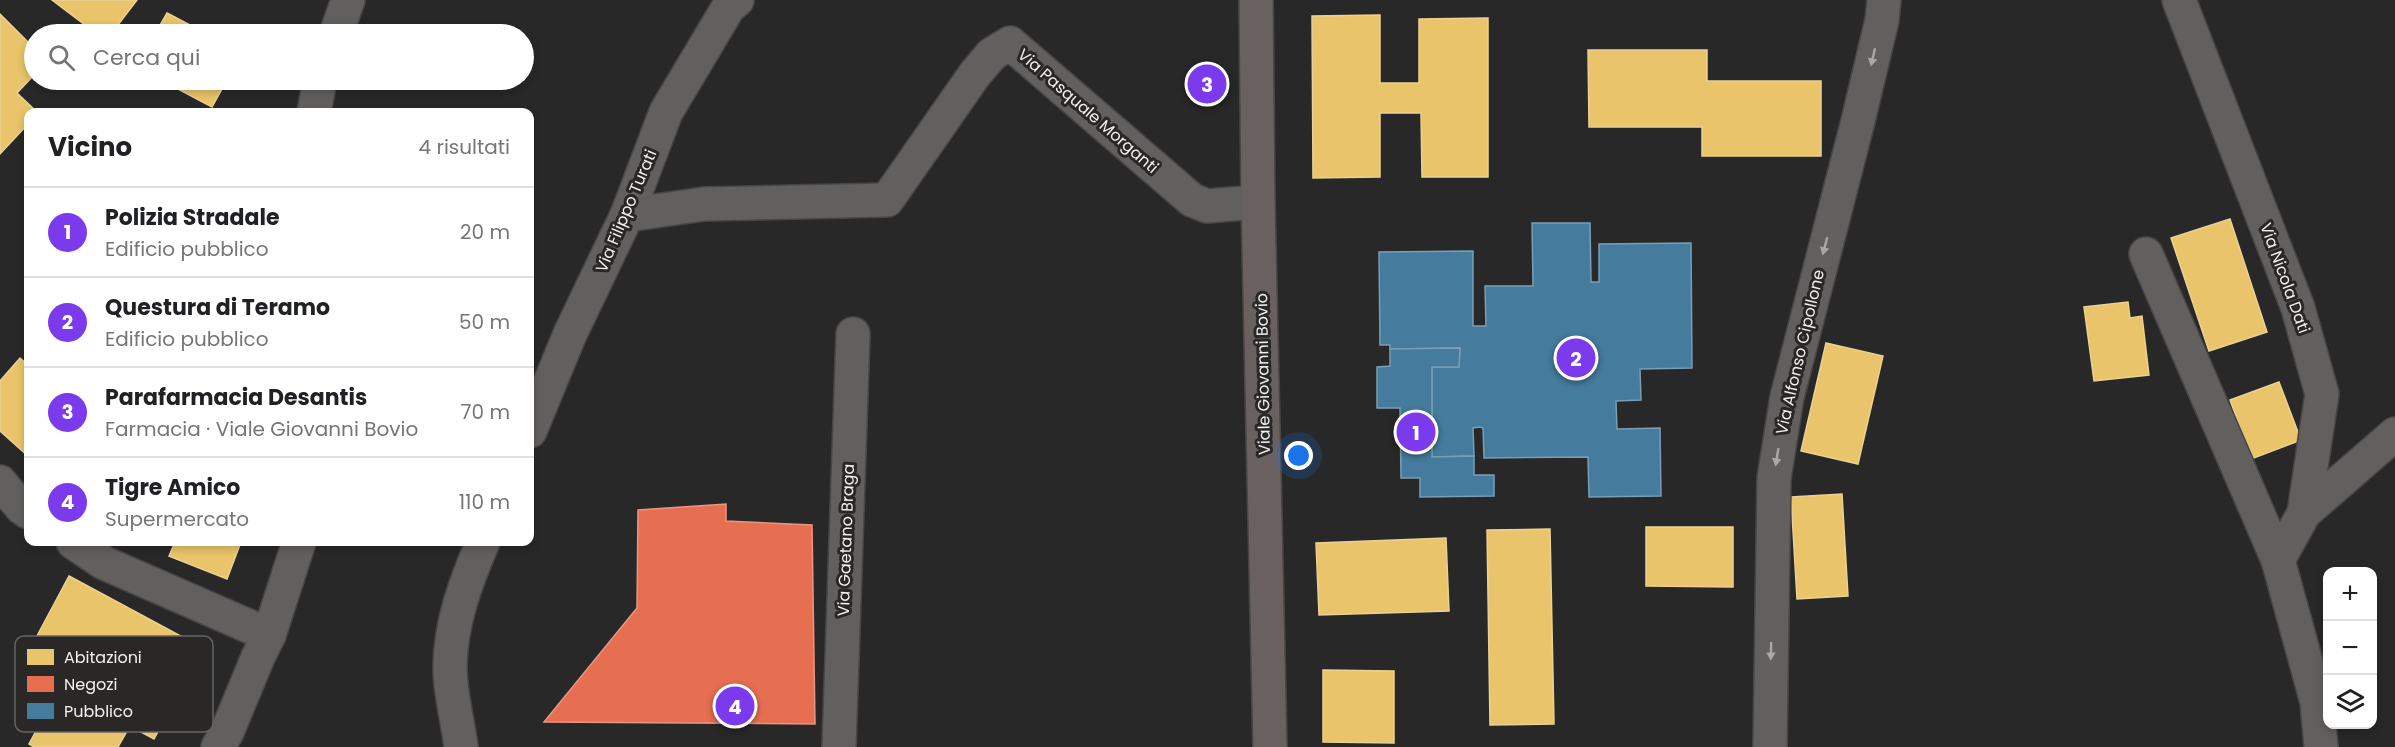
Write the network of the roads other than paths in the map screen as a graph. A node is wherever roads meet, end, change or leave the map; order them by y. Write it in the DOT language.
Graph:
graph roads {
  1 [pos="348,0"];
  2 [pos="738,0"];
  3 [pos="1256,0"];
  4 [pos="1884,0"];
  5 [pos="2179,0"];
  6 [pos="340,24"];
  7 [pos="318,90"];
  8 [pos="315,108"];
  9 [pos="1258,202"];
  10 [pos="627,215"];
  11 [pos="2146,254"];
  12 [pos="853,334"];
  13 [pos="534,421"];
  14 [pos="2395,434"];
  15 [pos="0,482"];
  16 [pos="24,509"];
  17 [pos="2304,513"];
  18 [pos="78,546"];
  19 [pos="298,546"];
  20 [pos="481,546"];
  21 [pos="2278,560"];
  22 [pos="269,635"];
  23 [pos="218,747"];
  24 [pos="461,747"];
  25 [pos="839,747"];
  26 [pos="1270,747"];
  27 [pos="1770,747"];
  28 [pos="2321,747"];
  1 -- 6 [label="street"];
  2 -- 10 [label="street, Via Filippo Turati"];
  3 -- 9 [label="main road, Viale Giovanni Bovio"];
  4 -- 27 [label="street, Via Alfonso Cipollone, one-way"];
  5 -- 17 [label="street, Via Nicola Dati"];
  7 -- 8 [label="street"];
  9 -- 10 [label="street, Via Pasquale Morganti"];
  9 -- 26 [label="main road, Viale Giovanni Bovio"];
  10 -- 13 [label="street, Via Filippo Turati"];
  11 -- 21 [label="street"];
  12 -- 25 [label="street, Via Gaetano Braga"];
  14 -- 17 [label="street"];
  15 -- 16 [label="street"];
  17 -- 21 [label="street, Via Nicola Dati"];
  18 -- 22 [label="street"];
  19 -- 22 [label="street"];
  20 -- 24 [label="street"];
  21 -- 28 [label="street"];
  22 -- 23 [label="street"];
}
